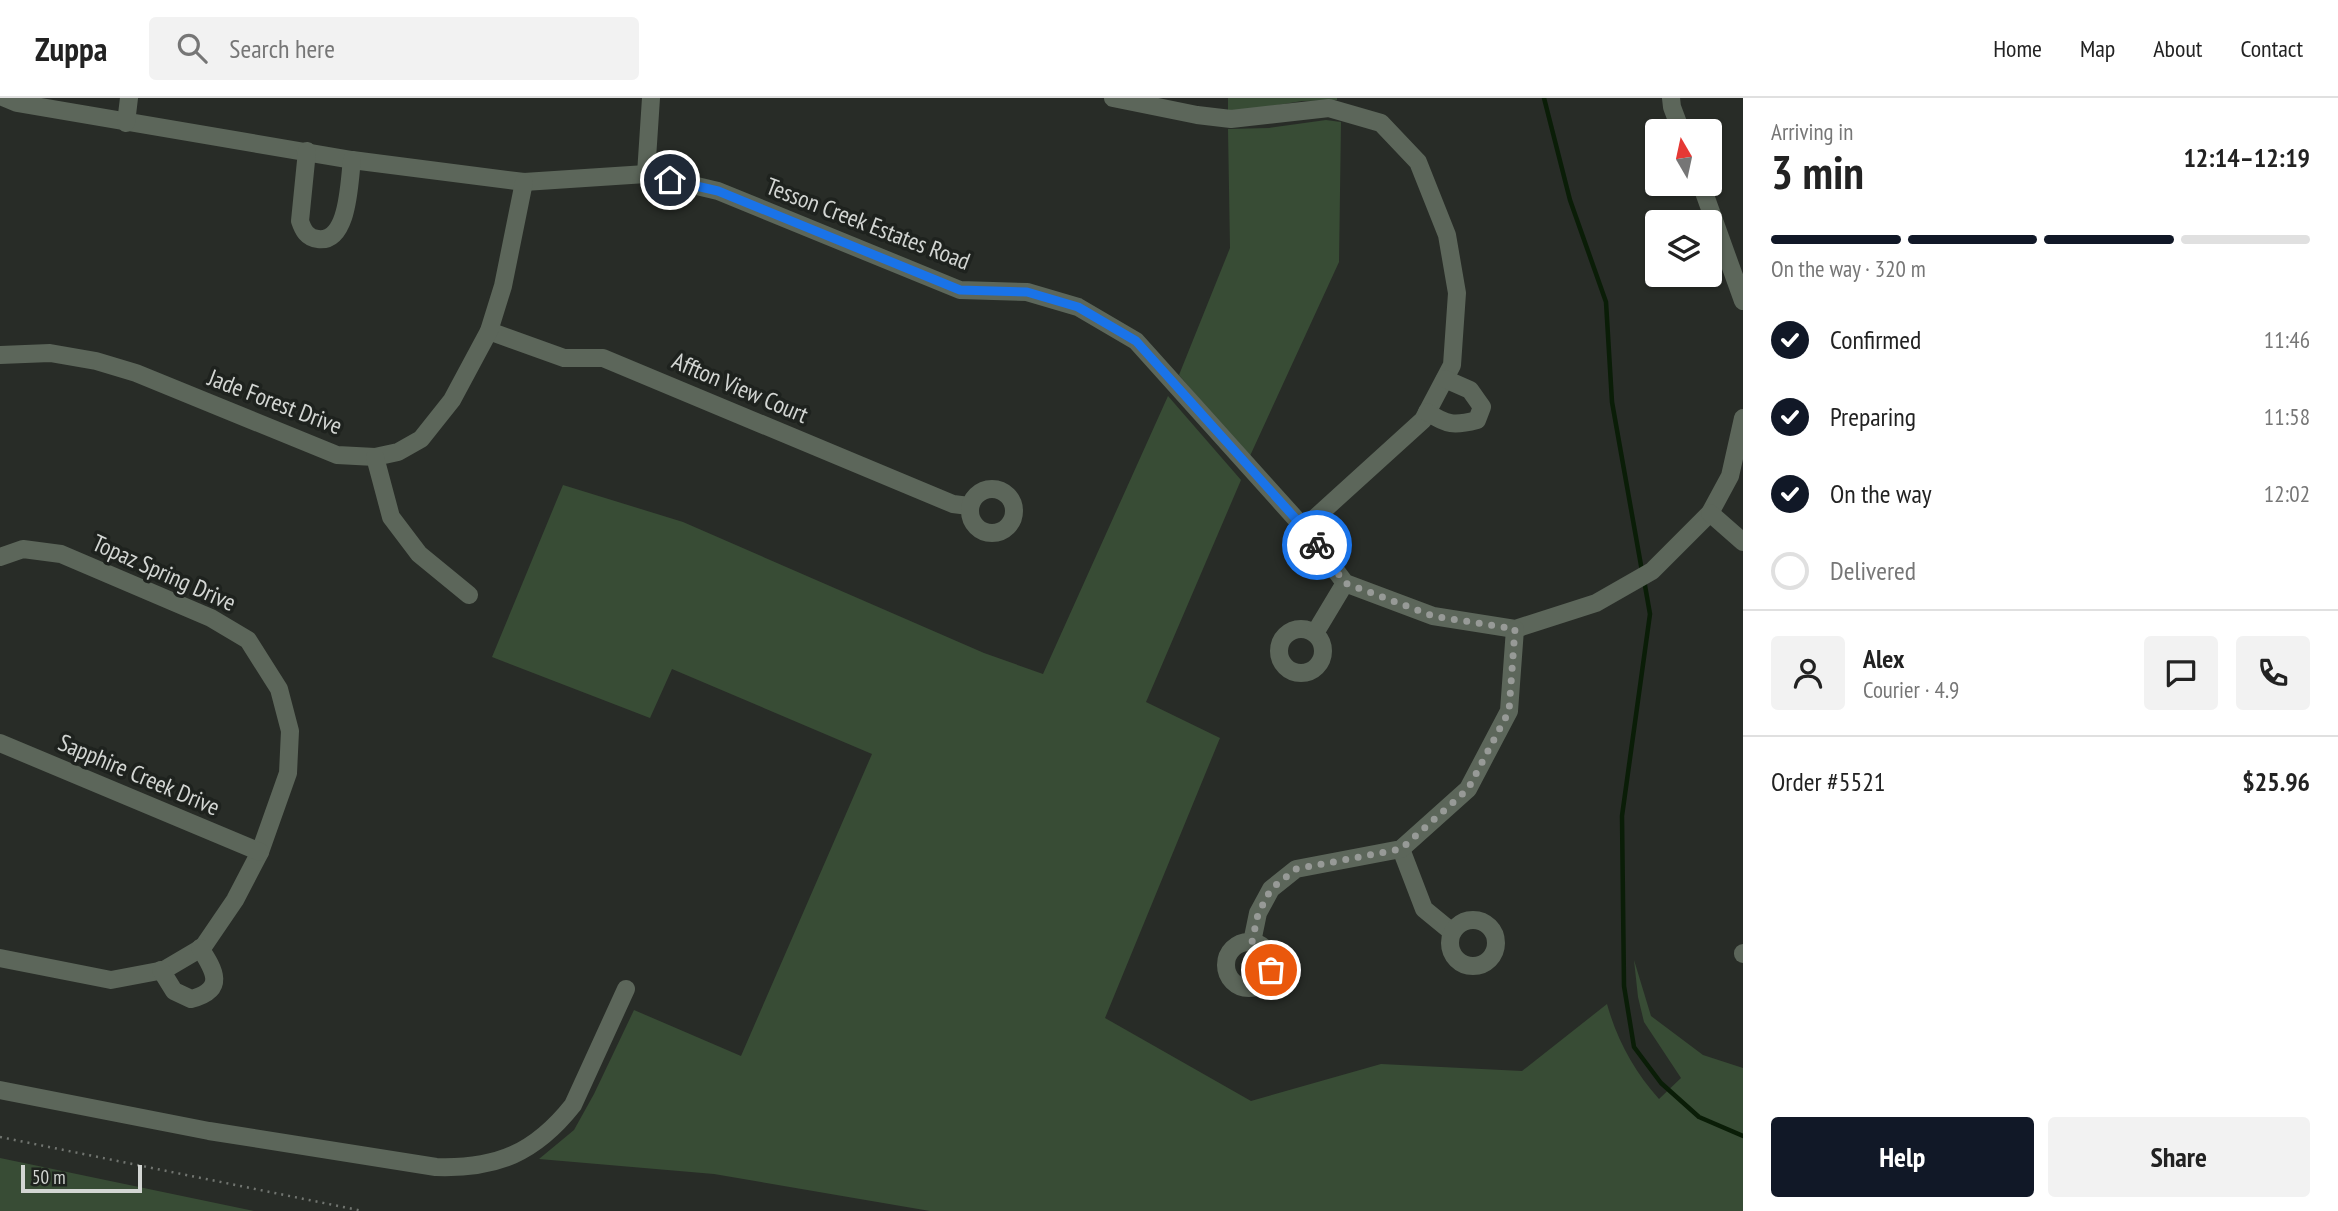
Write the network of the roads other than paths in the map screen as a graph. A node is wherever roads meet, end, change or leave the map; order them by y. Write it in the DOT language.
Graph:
graph roads {
  1 [pos="5,98"];
  2 [pos="129,98"];
  3 [pos="651,98"];
  4 [pos="1113,98"];
  5 [pos="1671,98"];
  6 [pos="1676,119"];
  7 [pos="126,123"];
  8 [pos="307,152"];
  9 [pos="352,160"];
  10 [pos="646,174"];
  11 [pos="524,182"];
  12 [pos="1704,196"];
  13 [pos="1743,301"];
  14 [pos="489,331"];
  15 [pos="0,355"];
  16 [pos="1445,379"];
  17 [pos="1427,412"];
  18 [pos="1743,418"];
  19 [pos="374,457"];
  20 [pos="969,506"];
  21 [pos="1710,513"];
  22 [pos="1304,528"];
  23 [pos="1743,542"];
  24 [pos="0,556"];
  25 [pos="1345,583"];
  26 [pos="469,595"];
  27 [pos="1515,629"];
  28 [pos="1315,633"];
  29 [pos="0,743"];
  30 [pos="1401,849"];
  31 [pos="260,852"];
  32 [pos="1452,932"];
  33 [pos="1252,942"];
  34 [pos="200,948"];
  35 [pos="0,958"];
  36 [pos="161,971"];
  37 [pos="626,989"];
  38 [pos="0,1090"];
  1 -- 7 [label="street, Tesson Creek Estates Road"];
  2 -- 7 [label="street"];
  3 -- 10 [label="street"];
  4 -- 16 [label="street"];
  5 -- 6 [label="street"];
  7 -- 8 [label="street, Tesson Creek Estates Road"];
  8 -- 9 [label="street, Tesson Creek Estates Road"];
  8 -- 9 [label="street"];
  9 -- 11 [label="street, Tesson Creek Estates Road"];
  10 -- 11 [label="street, Tesson Creek Estates Road"];
  10 -- 22 [label="street, Tesson Creek Estates Road"];
  11 -- 14 [label="street, Jade Forest Drive"];
  12 -- 13 [label="street"];
  14 -- 19 [label="street, Jade Forest Drive"];
  14 -- 20 [label="street, Affton View Court"];
  15 -- 19 [label="street, Jade Forest Drive"];
  16 -- 17 [label="street"];
  16 -- 17 [label="street"];
  17 -- 22 [label="street"];
  18 -- 21 [label="street"];
  19 -- 26 [label="street"];
  21 -- 23 [label="street"];
  21 -- 27 [label="street"];
  22 -- 25 [label="street, Tesson Creek Estates Road"];
  24 -- 31 [label="street, Topaz Spring Drive"];
  25 -- 27 [label="street"];
  25 -- 28 [label="street"];
  27 -- 30 [label="street"];
  29 -- 31 [label="street, Sapphire Creek Drive"];
  30 -- 32 [label="street"];
  30 -- 33 [label="street"];
  31 -- 34 [label="street, Topaz Spring Drive"];
  34 -- 36 [label="street"];
  34 -- 36 [label="street"];
  35 -- 36 [label="street"];
  37 -- 38 [label="street"];
}
